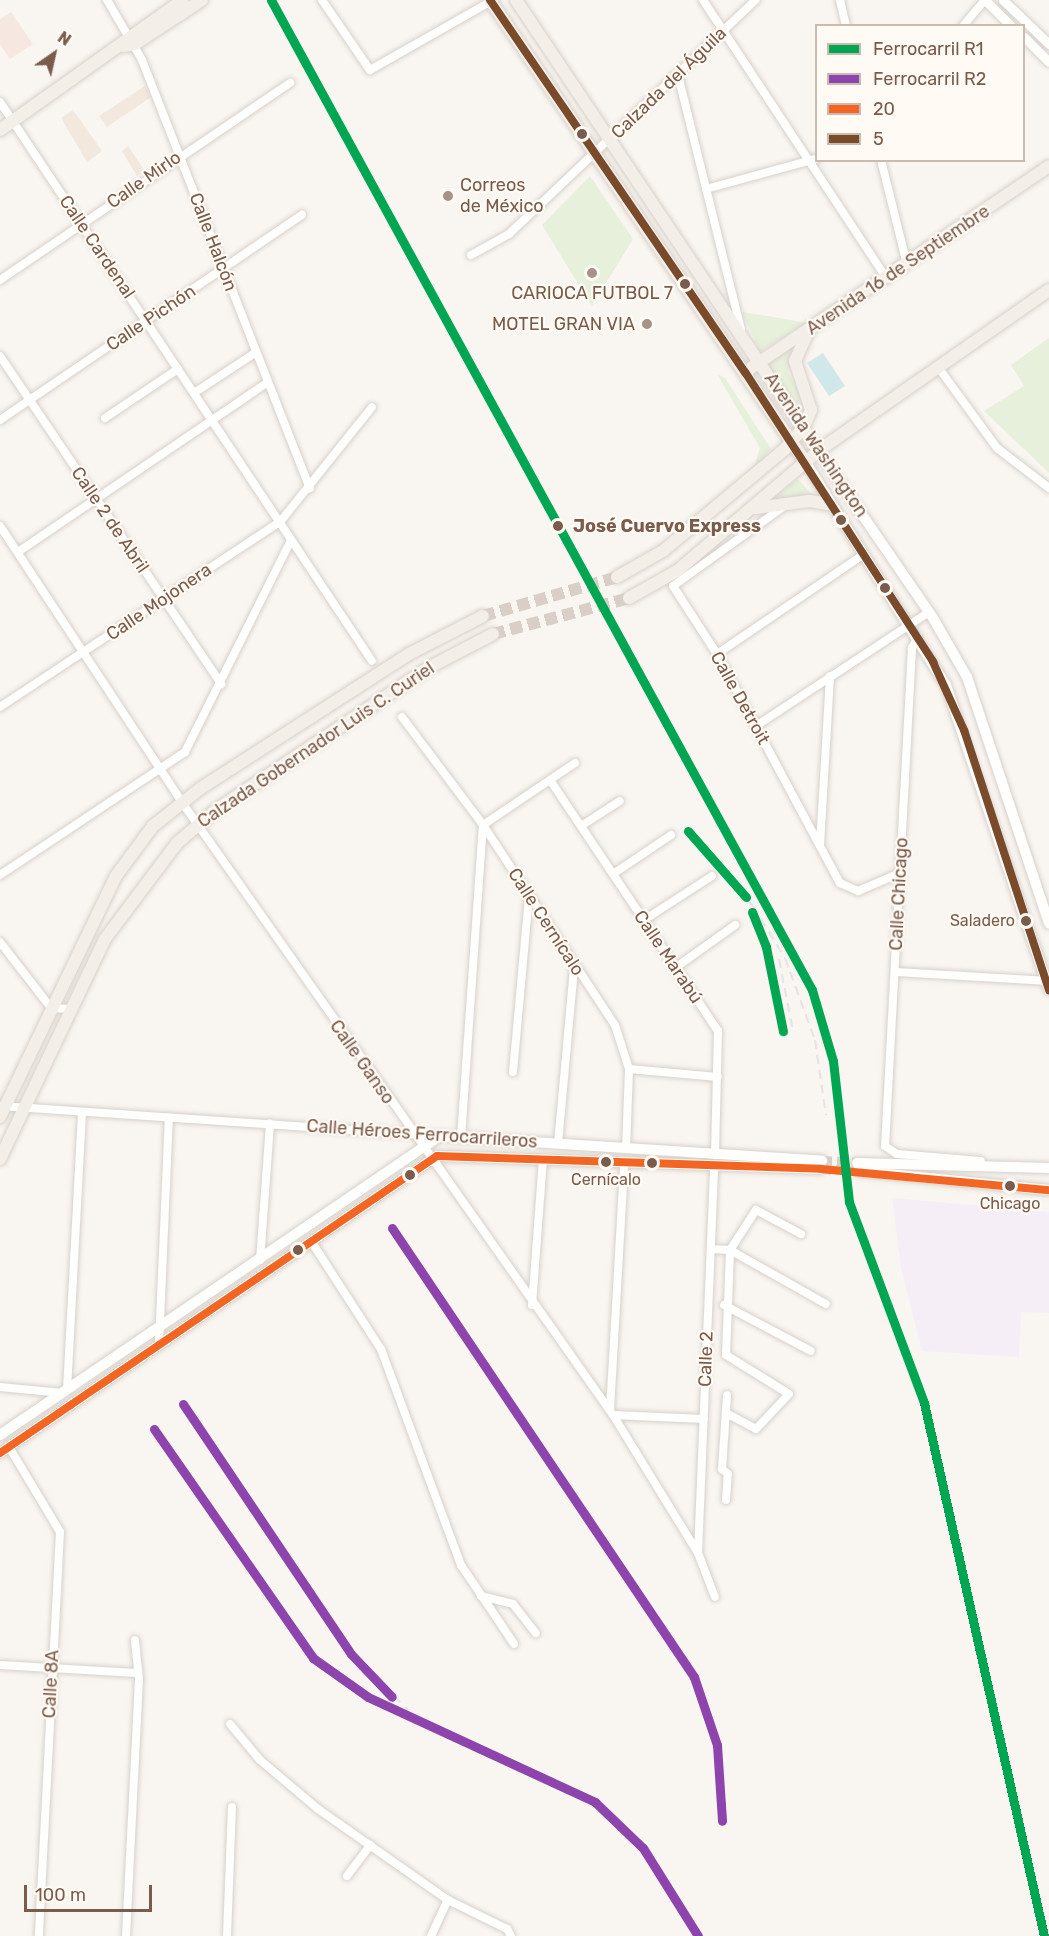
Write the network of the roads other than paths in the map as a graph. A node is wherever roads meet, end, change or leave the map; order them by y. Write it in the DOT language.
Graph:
graph roads {
  1 [pos="107,0"];
  2 [pos="183,0"];
  3 [pos="202,0"];
  4 [pos="322,0"];
  5 [pos="492,0"];
  6 [pos="516,0"];
  7 [pos="703,0"];
  8 [pos="756,0"];
  9 [pos="840,0"];
  10 [pos="985,0"];
  11 [pos="1003,0"];
  12 [pos="846,24"];
  13 [pos="965,24"];
  14 [pos="1009,24"];
  15 [pos="724,30"];
  16 [pos="1025,39"];
  17 [pos="129,42"];
  18 [pos="1049,44"];
  19 [pos="1048,58"];
  20 [pos="678,75"];
  21 [pos="290,83"];
  22 [pos="0,102"];
  23 [pos="13,121"];
  24 [pos="0,130"];
  25 [pos="610,140"];
  26 [pos="180,155"];
  27 [pos="595,155"];
  28 [pos="813,160"];
  29 [pos="882,162"];
  30 [pos="1049,166"];
  31 [pos="706,189"];
  32 [pos="302,215"];
  33 [pos="81,224"];
  34 [pos="471,255"];
  35 [pos="908,265"];
  36 [pos="224,269"];
  37 [pos="887,279"];
  38 [pos="0,280"];
  39 [pos="1049,290"];
  40 [pos="146,321"];
  41 [pos="808,331"];
  42 [pos="743,336"];
  43 [pos="255,352"];
  44 [pos="0,356"];
  45 [pos="760,362"];
  46 [pos="938,367"];
  47 [pos="178,369"];
  48 [pos="745,372"];
  49 [pos="267,383"];
  50 [pos="194,393"];
  51 [pos="30,400"];
  52 [pos="372,407"];
  53 [pos="105,418"];
  54 [pos="0,420"];
  55 [pos="212,421"];
  56 [pos="803,428"];
  57 [pos="791,442"];
  58 [pos="819,452"];
  59 [pos="806,464"];
  60 [pos="310,488"];
  61 [pos="1049,488"];
  62 [pos="97,499"];
  63 [pos="792,502"];
  64 [pos="832,505"];
  65 [pos="754,509"];
  66 [pos="280,522"];
  67 [pos="0,526"];
  68 [pos="290,542"];
  69 [pos="18,552"];
  70 [pos="864,554"];
  71 [pos="617,577"];
  72 [pos="163,598"];
  73 [pos="629,598"];
  74 [pos="929,612"];
  75 [pos="483,616"];
  76 [pos="910,624"];
  77 [pos="494,634"];
  78 [pos="918,637"];
  79 [pos="84,651"];
  80 [pos="717,654"];
  81 [pos="372,660"];
  82 [pos="830,676"];
  83 [pos="221,684"];
  84 [pos="0,707"];
  85 [pos="402,717"];
  86 [pos="756,726"];
  87 [pos="575,763"];
  88 [pos="161,767"];
  89 [pos="550,780"];
  90 [pos="181,801"];
  91 [pos="620,801"];
  92 [pos="198,824"];
  93 [pos="483,825"];
  94 [pos="581,826"];
  95 [pos="671,836"];
  96 [pos="820,847"];
  97 [pos="900,873"];
  98 [pos="613,874"];
  99 [pos="0,875"];
  100 [pos="712,876"];
  101 [pos="529,896"];
  102 [pos="644,920"];
  103 [pos="1049,924"];
  104 [pos="735,925"];
  105 [pos="0,942"];
  106 [pos="3,952"];
  107 [pos="574,967"];
  108 [pos="675,968"];
  109 [pos="896,972"];
  110 [pos="1048,984"];
  111 [pos="51,1008"];
  112 [pos="70,1008"];
  113 [pos="629,1069"];
  114 [pos="513,1072"];
  115 [pos="718,1077"];
  116 [pos="1,1110"];
  117 [pos="23,1110"];
  118 [pos="82,1112"];
  119 [pos="169,1117"];
  120 [pos="270,1123"];
  121 [pos="411,1133"];
  122 [pos="440,1136"];
  123 [pos="460,1138"];
  124 [pos="558,1144"];
  125 [pos="423,1149"];
  126 [pos="626,1149"];
  127 [pos="0,1159"];
  128 [pos="430,1159"];
  129 [pos="543,1159"];
  130 [pos="715,1160"];
  131 [pos="624,1164"];
  132 [pos="822,1165"];
  133 [pos="1049,1168"];
  134 [pos="1014,1169"];
  135 [pos="1049,1190"];
  136 [pos="801,1234"];
  137 [pos="310,1241"];
  138 [pos="711,1249"];
  139 [pos="730,1250"];
  140 [pos="260,1260"];
  141 [pos="826,1304"];
  142 [pos="532,1305"];
  143 [pos="724,1305"];
  144 [pos="159,1328"];
  145 [pos="159,1344"];
  146 [pos="811,1351"];
  147 [pos="0,1387"];
  148 [pos="65,1391"];
  149 [pos="727,1395"];
  150 [pos="611,1412"];
  151 [pos="726,1413"];
  152 [pos="704,1419"];
  153 [pos="0,1435"];
  154 [pos="4,1450"];
  155 [pos="726,1500"];
  156 [pos="698,1553"];
  157 [pos="481,1596"];
  158 [pos="715,1597"];
  159 [pos="536,1633"];
  160 [pos="135,1640"];
  161 [pos="514,1644"];
  162 [pos="0,1665"];
  163 [pos="52,1668"];
  164 [pos="136,1673"];
  165 [pos="230,1724"];
  166 [pos="232,1807"];
  167 [pos="370,1845"];
  168 [pos="347,1876"];
  169 [pos="448,1900"];
  170 [pos="39,1936"];
  171 [pos="126,1936"];
  172 [pos="227,1936"];
  173 [pos="430,1936"];
  174 [pos="511,1936"];
  1 -- 17 [label="street, Calle Halcón"];
  2 -- 17 [label="main road"];
  3 -- 17 [label="main road"];
  4 -- 5 [label="street"];
  5 -- 27 [label="main road, Avenida Washington"];
  6 -- 25 [label="main road, Avenida Washington"];
  7 -- 15 [label="street"];
  8 -- 15 [label="street, Calzada del Águila"];
  9 -- 12 [label="street"];
  10 -- 13 [label="street"];
  10 -- 14 [label="street"];
  11 -- 18 [label="street"];
  15 -- 20 [label="street, Calzada del Águila"];
  15 -- 28 [label="street"];
  16 -- 19 [label="street"];
  17 -- 23 [label="main road"];
  17 -- 26 [label="street, Calle Halcón"];
  20 -- 25 [label="street, Calzada del Águila"];
  20 -- 31 [label="street"];
  21 -- 26 [label="street, Calle Mirlo"];
  22 -- 23 [label="street, Calle Cardenal"];
  23 -- 24 [label="main road"];
  23 -- 33 [label="street, Calle Cardenal"];
  25 -- 27 [label="street, Calzada del Águila"];
  25 -- 42 [label="main road, Avenida Washington"];
  26 -- 33 [label="street, Calle Mirlo"];
  26 -- 36 [label="street, Calle Halcón"];
  27 -- 34 [label="street, Calzada del Águila"];
  27 -- 48 [label="main road, Avenida Washington"];
  28 -- 31 [label="street"];
  28 -- 37 [label="street"];
  29 -- 35 [label="street"];
  30 -- 35 [label="main road, Avenida 16 de Septiembre"];
  31 -- 42 [label="street"];
  32 -- 36 [label="street, Calle Pichón"];
  33 -- 38 [label="street, Calle Mirlo"];
  33 -- 40 [label="street, Calle Cardenal"];
  35 -- 37 [label="main road, Avenida 16 de Septiembre"];
  36 -- 40 [label="street, Calle Pichón"];
  36 -- 43 [label="street, Calle Halcón"];
  37 -- 41 [label="main road, Avenida 16 de Septiembre"];
  39 -- 46 [label="main road"];
  40 -- 47 [label="street, Calle Cardenal"];
  40 -- 51 [label="street, Calle Pichón"];
  41 -- 45 [label="main road, Avenida 16 de Septiembre"];
  41 -- 56 [label="main road"];
  42 -- 45 [label="main road, Avenida Washington"];
  43 -- 49 [label="street, Calle Halcón"];
  43 -- 50 [label="street"];
  44 -- 51 [label="street, Calle 2 de Abril"];
  45 -- 48 [label="main road, Avenida 16 de Septiembre"];
  45 -- 56 [label="main road, Avenida Washington"];
  46 -- 58 [label="main road"];
  46 -- 61 [label="street"];
  47 -- 50 [label="street, Calle Cardenal"];
  47 -- 53 [label="street"];
  48 -- 57 [label="main road, Avenida Washington"];
  49 -- 55 [label="street"];
  49 -- 60 [label="street, Calle Halcón"];
  50 -- 55 [label="street, Calle Cardenal"];
  51 -- 54 [label="street, Calle Pichón"];
  51 -- 62 [label="street, Calle 2 de Abril"];
  52 -- 60 [label="street, Calle Mojonera"];
  55 -- 62 [label="street"];
  55 -- 66 [label="street, Calle Cardenal"];
  56 -- 57 [label="main road"];
  56 -- 58 [label="main road, Avenida Washington"];
  57 -- 59 [label="main road, Avenida Washington"];
  57 -- 71 [label="main road"];
  58 -- 59 [label="main road"];
  58 -- 74 [label="main road, Avenida Washington"];
  59 -- 64 [label="main road, Avenida Washington"];
  59 -- 65 [label="main road"];
  60 -- 66 [label="street, Calle Mojonera"];
  62 -- 69 [label="street"];
  62 -- 72 [label="street, Calle 2 de Abril"];
  63 -- 64 [label="main road"];
  63 -- 65 [label="main road"];
  63 -- 80 [label="street, Calle Detroit"];
  64 -- 70 [label="main road, Avenida Washington"];
  65 -- 73 [label="main road"];
  66 -- 68 [label="street, Calle Cardenal"];
  66 -- 72 [label="street, Calle Mojonera"];
  67 -- 69 [label="street, Calle Ganso"];
  68 -- 81 [label="street, Calle Cardenal"];
  68 -- 83 [label="street"];
  69 -- 79 [label="street, Calle Ganso"];
  70 -- 76 [label="main road, Avenida Washington"];
  70 -- 80 [label="street"];
  72 -- 79 [label="street, Calle Mojonera"];
  72 -- 83 [label="street, Calle 2 de Abril"];
  74 -- 76 [label="street"];
  74 -- 103 [label="main road, Avenida Washington"];
  75 -- 90 [label="main road, Calzada Gobernador Luis C. Curiel"];
  76 -- 78 [label="main road, Avenida Washington"];
  76 -- 82 [label="street"];
  77 -- 92 [label="main road, Calzada Gobernador Luis C. Curiel"];
  78 -- 97 [label="street, Calle Chicago"];
  78 -- 110 [label="main road, Avenida Washington"];
  79 -- 84 [label="street, Calle Mojonera"];
  79 -- 88 [label="street, Calle Ganso"];
  80 -- 86 [label="street, Calle Detroit"];
  82 -- 86 [label="street"];
  82 -- 96 [label="street"];
  83 -- 88 [label="street"];
  85 -- 93 [label="street, Calle Cernícalo"];
  86 -- 96 [label="street, Calle Detroit"];
  87 -- 89 [label="street"];
  88 -- 90 [label="street, Calle Ganso"];
  88 -- 99 [label="street"];
  89 -- 93 [label="street"];
  89 -- 94 [label="street, Calle Marabú"];
  90 -- 92 [label="street, Calle Ganso"];
  90 -- 111 [label="main road, Calzada Gobernador Luis C. Curiel"];
  91 -- 94 [label="street"];
  92 -- 112 [label="main road, Calzada Gobernador Luis C. Curiel"];
  92 -- 121 [label="street, Calle Ganso"];
  93 -- 101 [label="street, Calle Cernícalo"];
  93 -- 123 [label="street"];
  94 -- 98 [label="street, Calle Marabú"];
  95 -- 98 [label="street"];
  96 -- 97 [label="street, Calle Detroit"];
  97 -- 109 [label="street, Calle Chicago"];
  98 -- 102 [label="street, Calle Marabú"];
  100 -- 102 [label="street"];
  101 -- 107 [label="street, Calle Cernícalo"];
  101 -- 114 [label="street"];
  102 -- 108 [label="street, Calle Marabú"];
  104 -- 108 [label="street"];
  105 -- 106 [label="street"];
  106 -- 111 [label="street"];
  107 -- 113 [label="street, Calle Cernícalo"];
  107 -- 124 [label="street"];
  108 -- 115 [label="street, Calle Marabú"];
  109 -- 110 [label="street"];
  109 -- 134 [label="street, Calle Chicago"];
  111 -- 112 [label="street"];
  111 -- 116 [label="main road, Calzada Gobernador Luis C. Curiel"];
  112 -- 117 [label="main road, Calzada Gobernador Luis C. Curiel"];
  113 -- 115 [label="street"];
  113 -- 126 [label="street, Calle Cernícalo"];
  115 -- 130 [label="street, Calle Marabú"];
  116 -- 117 [label="street, Calle Héroes Ferrocarrileros"];
  117 -- 118 [label="street, Calle Héroes Ferrocarrileros"];
  117 -- 127 [label="main road, Calzada Gobernador Luis C. Curiel"];
  118 -- 119 [label="street, Calle Héroes Ferrocarrileros"];
  118 -- 148 [label="street"];
  119 -- 120 [label="street, Calle Héroes Ferrocarrileros"];
  119 -- 144 [label="street"];
  120 -- 121 [label="street, Calle Héroes Ferrocarrileros"];
  120 -- 140 [label="street"];
  121 -- 122 [label="street, Calle Héroes Ferrocarrileros"];
  121 -- 125 [label="street, Calle Ganso"];
  122 -- 123 [label="main road, Calle Héroes Ferrocarrileros"];
  122 -- 125 [label="main road"];
  123 -- 124 [label="main road, Calle Héroes Ferrocarrileros"];
  124 -- 126 [label="main road, Calle Héroes Ferrocarrileros"];
  125 -- 128 [label="street, Calle Ganso"];
  125 -- 140 [label="main road"];
  126 -- 130 [label="main road, Calle Héroes Ferrocarrileros"];
  128 -- 129 [label="main road, Calle Héroes Ferrocarrileros"];
  128 -- 137 [label="main road"];
  128 -- 142 [label="street, Calle Ganso"];
  129 -- 131 [label="main road, Calle Héroes Ferrocarrileros"];
  129 -- 142 [label="street"];
  130 -- 131 [label="main road, Calle Héroes Ferrocarrileros"];
  130 -- 132 [label="main road, Calle Héroes Ferrocarrileros"];
  130 -- 138 [label="street, Calle 2"];
  131 -- 150 [label="street"];
  133 -- 134 [label="main road"];
  134 -- 135 [label="main road"];
  136 -- 139 [label="street"];
  137 -- 145 [label="main road"];
  137 -- 157 [label="street"];
  138 -- 139 [label="street"];
  138 -- 152 [label="street, Calle 2"];
  139 -- 141 [label="street"];
  139 -- 143 [label="street"];
  140 -- 144 [label="main road"];
  142 -- 150 [label="street, Calle Ganso"];
  143 -- 146 [label="street"];
  143 -- 151 [label="street"];
  144 -- 145 [label="street"];
  144 -- 148 [label="main road"];
  145 -- 154 [label="main road"];
  147 -- 148 [label="street"];
  148 -- 153 [label="main road"];
  149 -- 151 [label="street"];
  150 -- 152 [label="street"];
  150 -- 156 [label="street, Calle Ganso"];
  151 -- 155 [label="street"];
  152 -- 156 [label="street, Calle 2"];
  154 -- 163 [label="street, Calle 8A"];
  156 -- 158 [label="street, Calle Ganso"];
  157 -- 159 [label="street"];
  157 -- 161 [label="street"];
  160 -- 164 [label="street"];
  162 -- 163 [label="street"];
  163 -- 164 [label="street"];
  163 -- 170 [label="street, Calle 8A"];
  164 -- 171 [label="street"];
  165 -- 167 [label="street"];
  166 -- 172 [label="street"];
  167 -- 168 [label="street"];
  167 -- 169 [label="street"];
  169 -- 173 [label="street"];
  169 -- 174 [label="street"];
}
